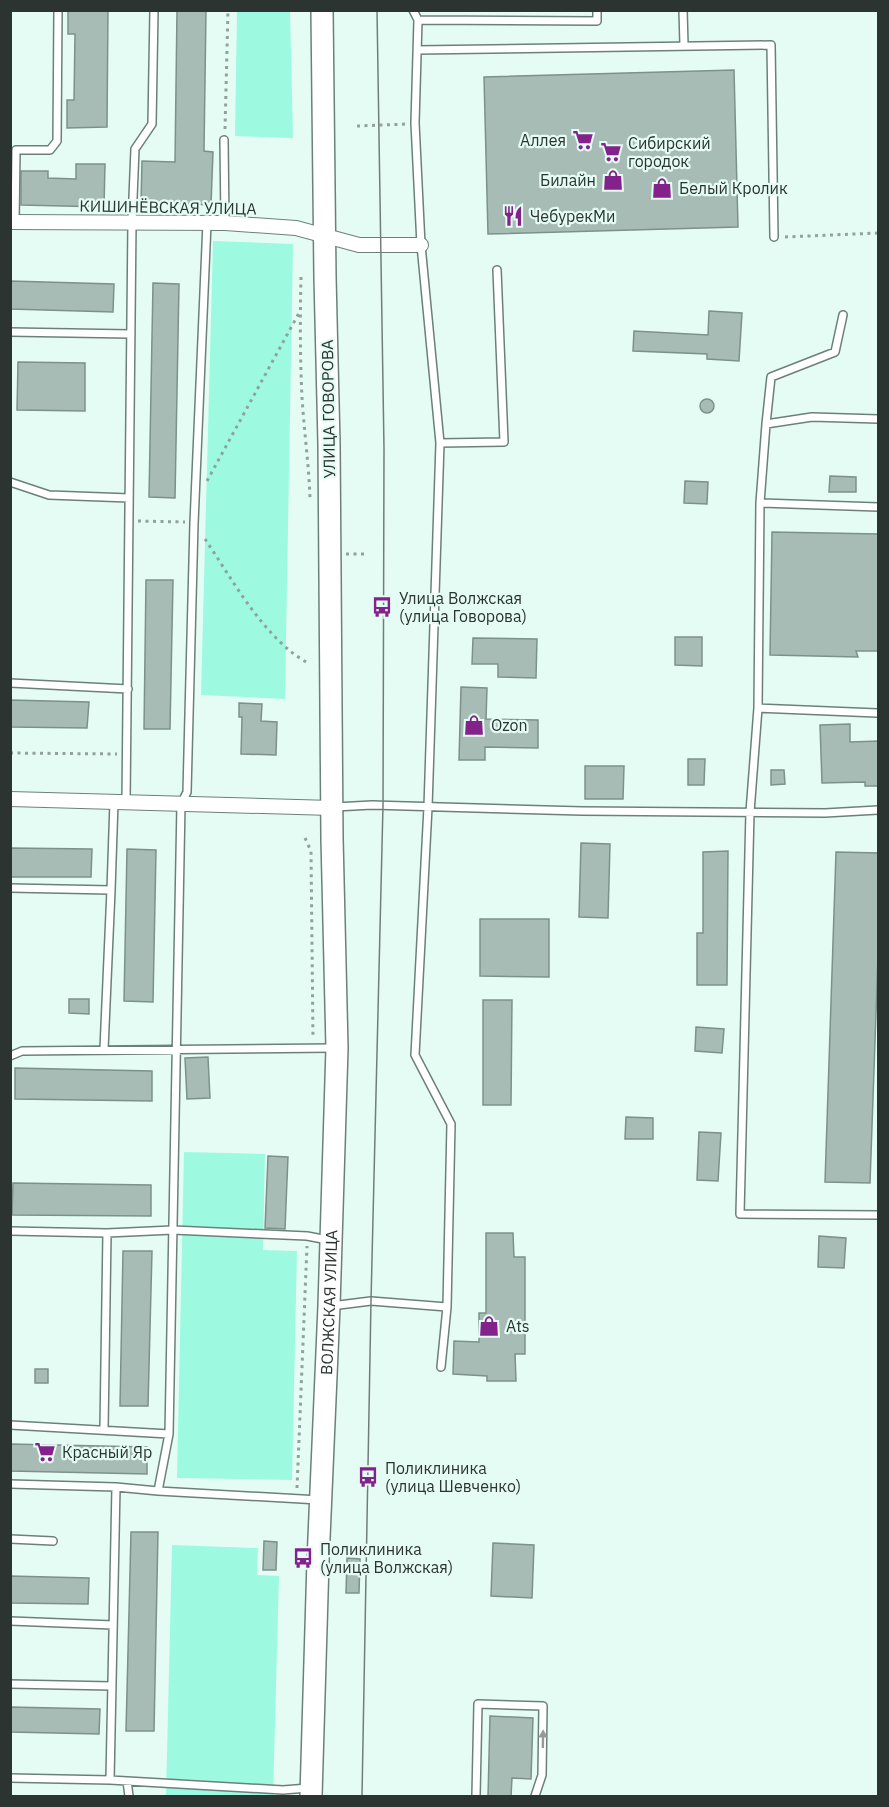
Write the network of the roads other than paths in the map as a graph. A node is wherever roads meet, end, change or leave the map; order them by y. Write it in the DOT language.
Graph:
graph roads {
  1 [pos="58,10"];
  2 [pos="154,10"];
  3 [pos="322,10"];
  4 [pos="412,10"];
  5 [pos="597,10"];
  6 [pos="683,10"];
  7 [pos="418,20"];
  8 [pos="684,45"];
  9 [pos="417,50"];
  10 [pos="224,140"];
  11 [pos="13,150"];
  12 [pos="13,222"];
  13 [pos="132,222"];
  14 [pos="207,223"];
  15 [pos="225,223"];
  16 [pos="324,235"];
  17 [pos="774,237"];
  18 [pos="422,245"];
  19 [pos="497,270"];
  20 [pos="843,315"];
  21 [pos="10,332"];
  22 [pos="131,334"];
  23 [pos="879,419"];
  24 [pos="766,424"];
  25 [pos="440,443"];
  26 [pos="10,482"];
  27 [pos="129,498"];
  28 [pos="760,503"];
  29 [pos="879,507"];
  30 [pos="10,683"];
  31 [pos="128,689"];
  32 [pos="758,708"];
  33 [pos="878,712"];
  34 [pos="10,799"];
  35 [pos="120,802"];
  36 [pos="181,804"];
  37 [pos="428,807"];
  38 [pos="332,808"];
  39 [pos="879,810"];
  40 [pos="750,812"];
  41 [pos="10,888"];
  42 [pos="111,890"];
  43 [pos="337,1048"];
  44 [pos="104,1049"];
  45 [pos="176,1049"];
  46 [pos="10,1056"];
  47 [pos="879,1215"];
  48 [pos="173,1230"];
  49 [pos="10,1231"];
  50 [pos="107,1233"];
  51 [pos="330,1240"];
  52 [pos="329,1306"];
  53 [pos="447,1307"];
  54 [pos="441,1367"];
  55 [pos="10,1425"];
  56 [pos="104,1430"];
  57 [pos="169,1434"];
  58 [pos="10,1484"];
  59 [pos="116,1487"];
  60 [pos="158,1491"];
  61 [pos="321,1500"];
  62 [pos="10,1539"];
  63 [pos="53,1541"];
  64 [pos="10,1621"];
  65 [pos="113,1624"];
  66 [pos="10,1683"];
  67 [pos="112,1686"];
  68 [pos="10,1778"];
  69 [pos="110,1780"];
  70 [pos="127,1781"];
  71 [pos="311,1792"];
  72 [pos="129,1797"];
  73 [pos="476,1797"];
  74 [pos="535,1797"];
  1 -- 11 [label="lane"];
  2 -- 13 [label="lane"];
  3 -- 16 [label="main road, УЛИЦА ГОВОРОВА"];
  4 -- 7 [label="lane"];
  5 -- 7 [label="lane"];
  6 -- 8 [label="lane"];
  7 -- 9 [label="lane"];
  8 -- 9 [label="lane"];
  8 -- 17 [label="lane"];
  9 -- 18 [label="lane"];
  10 -- 15 [label="lane"];
  11 -- 12 [label="lane"];
  12 -- 13 [label="street, КИШИНЁВСКАЯ УЛИЦА"];
  13 -- 14 [label="street, КИШИНЁВСКАЯ УЛИЦА"];
  13 -- 22 [label="lane"];
  14 -- 15 [label="street, КИШИНЁВСКАЯ УЛИЦА"];
  14 -- 36 [label="lane"];
  15 -- 16 [label="street, КИШИНЁВСКАЯ УЛИЦА"];
  16 -- 18 [label="street, КИШИНЁВСКАЯ УЛИЦА"];
  16 -- 38 [label="main road, УЛИЦА ГОВОРОВА"];
  18 -- 25 [label="lane"];
  19 -- 25 [label="lane"];
  20 -- 24 [label="lane"];
  21 -- 22 [label="lane"];
  22 -- 27 [label="lane"];
  23 -- 24 [label="lane"];
  24 -- 28 [label="lane"];
  25 -- 37 [label="lane"];
  26 -- 27 [label="lane"];
  27 -- 31 [label="lane"];
  28 -- 29 [label="lane"];
  28 -- 32 [label="lane"];
  30 -- 31 [label="lane"];
  31 -- 35 [label="lane"];
  32 -- 33 [label="lane"];
  32 -- 40 [label="lane"];
  34 -- 35 [label="street"];
  35 -- 36 [label="street"];
  35 -- 42 [label="lane"];
  36 -- 38 [label="street"];
  36 -- 45 [label="lane"];
  37 -- 38 [label="lane"];
  37 -- 40 [label="lane"];
  37 -- 53 [label="lane"];
  38 -- 43 [label="main road, ВОЛЖСКАЯ УЛИЦА"];
  39 -- 40 [label="lane"];
  40 -- 47 [label="lane"];
  41 -- 42 [label="lane"];
  42 -- 44 [label="lane"];
  43 -- 45 [label="lane"];
  43 -- 51 [label="main road, ВОЛЖСКАЯ УЛИЦА"];
  44 -- 45 [label="lane"];
  44 -- 46 [label="lane"];
  45 -- 48 [label="lane"];
  48 -- 50 [label="lane"];
  48 -- 51 [label="lane"];
  48 -- 57 [label="lane"];
  49 -- 50 [label="lane"];
  50 -- 56 [label="lane"];
  51 -- 52 [label="main road, ВОЛЖСКАЯ УЛИЦА"];
  52 -- 53 [label="lane"];
  52 -- 61 [label="main road, ВОЛЖСКАЯ УЛИЦА"];
  53 -- 54 [label="lane"];
  55 -- 56 [label="lane"];
  56 -- 57 [label="lane"];
  57 -- 60 [label="lane"];
  58 -- 59 [label="lane"];
  59 -- 60 [label="lane"];
  59 -- 65 [label="lane"];
  60 -- 61 [label="lane"];
  61 -- 71 [label="main road, ВОЛЖСКАЯ УЛИЦА"];
  62 -- 63 [label="lane"];
  64 -- 65 [label="lane"];
  65 -- 67 [label="lane"];
  66 -- 67 [label="lane"];
  67 -- 69 [label="lane"];
  68 -- 69 [label="lane"];
  69 -- 70 [label="lane"];
  70 -- 71 [label="lane"];
  70 -- 72 [label="lane"];
  74 -- 73 [label="lane, one-way"];
}
